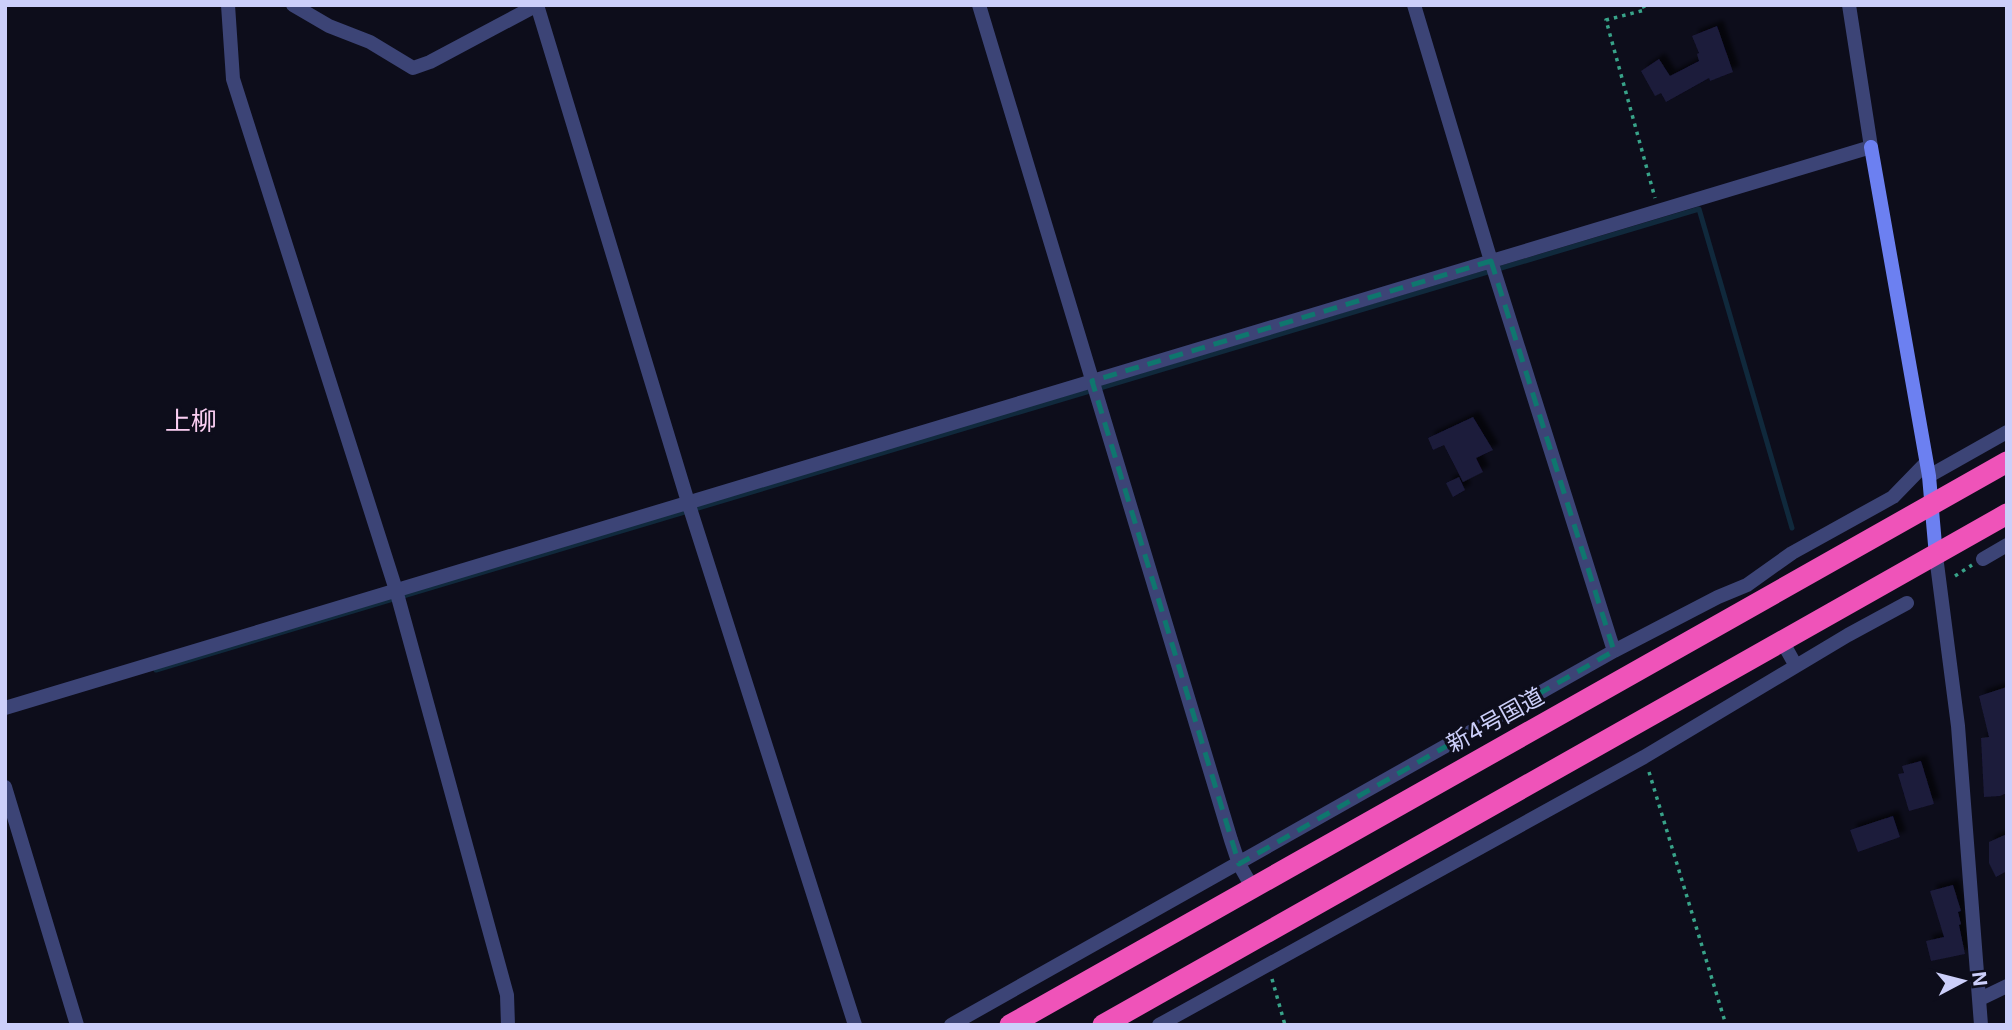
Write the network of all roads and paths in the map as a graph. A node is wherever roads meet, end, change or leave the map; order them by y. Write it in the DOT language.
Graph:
graph roads {
  1 [pos="228,5"];
  2 [pos="293,5"];
  3 [pos="537,5"];
  4 [pos="979,5"];
  5 [pos="1414,5"];
  6 [pos="1643,5"];
  7 [pos="1849,5"];
  8 [pos="1871,147"];
  9 [pos="1658,210"];
  10 [pos="1491,261"];
  11 [pos="1092,381"];
  12 [pos="2007,432"];
  13 [pos="2007,462"];
  14 [pos="1927,469"];
  15 [pos="688,502"];
  16 [pos="1931,505"];
  17 [pos="2007,514"];
  18 [pos="2007,545"];
  19 [pos="1937,556"];
  20 [pos="1983,559"];
  21 [pos="396,590"];
  22 [pos="1752,594"];
  23 [pos="1907,603"];
  24 [pos="1782,641"];
  25 [pos="1614,650"];
  26 [pos="1796,666"];
  27 [pos="5,708"];
  28 [pos="1644,757"];
  29 [pos="5,787"];
  30 [pos="1239,864"];
  31 [pos="1252,887"];
  32 [pos="1267,964"];
  33 [pos="2007,986"];
  34 [pos="1980,999"];
  35 [pos="77,1025"];
  36 [pos="508,1025"];
  37 [pos="855,1025"];
  38 [pos="951,1025"];
  39 [pos="1010,1025"];
  40 [pos="1103,1025"];
  41 [pos="1159,1025"];
  42 [pos="1285,1025"];
  43 [pos="1726,1025"];
  44 [pos="1981,1025"];
  1 -- 21 [label="street"];
  2 -- 3 [label="street"];
  3 -- 15 [label="street"];
  4 -- 11 [label="street"];
  5 -- 10 [label="street"];
  6 -- 9 [label="path"];
  7 -- 8 [label="street"];
  8 -- 9 [label="street"];
  8 -- 14 [label="street"];
  9 -- 10 [label="street"];
  10 -- 11 [label="street"];
  10 -- 25 [label="street"];
  11 -- 15 [label="street"];
  11 -- 30 [label="street"];
  12 -- 14 [label="street"];
  13 -- 16 [label="highway, 新4号国道"];
  14 -- 16 [label="street"];
  14 -- 22 [label="street"];
  15 -- 21 [label="street"];
  15 -- 37 [label="street"];
  16 -- 19 [label="street"];
  16 -- 22 [label="highway, 新4号国道"];
  17 -- 19 [label="highway"];
  18 -- 20 [label="street"];
  19 -- 24 [label="highway"];
  19 -- 34 [label="street"];
  21 -- 27 [label="street"];
  21 -- 36 [label="street"];
  22 -- 25 [label="street"];
  22 -- 31 [label="highway, 新4号国道"];
  23 -- 26 [label="street"];
  24 -- 26 [label="street"];
  24 -- 40 [label="highway"];
  25 -- 30 [label="street"];
  26 -- 28 [label="street"];
  28 -- 32 [label="street"];
  28 -- 43 [label="path"];
  29 -- 35 [label="street"];
  30 -- 31 [label="street"];
  30 -- 38 [label="street"];
  31 -- 39 [label="highway, 新4号国道"];
  32 -- 41 [label="street"];
  32 -- 42 [label="path"];
  33 -- 34 [label="street"];
  34 -- 44 [label="street"];
}
